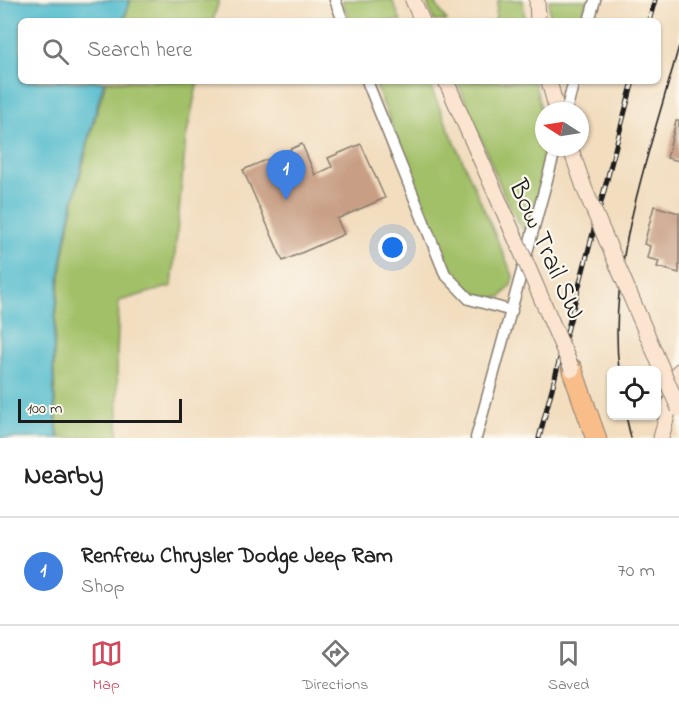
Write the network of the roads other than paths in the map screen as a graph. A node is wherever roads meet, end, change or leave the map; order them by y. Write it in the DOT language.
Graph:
graph roads {
  1 [pos="334,0"];
  2 [pos="414,0"];
  3 [pos="537,0"];
  4 [pos="595,0"];
  5 [pos="342,18"];
  6 [pos="421,18"];
  7 [pos="538,18"];
  8 [pos="590,18"];
  9 [pos="368,84"];
  10 [pos="447,84"];
  11 [pos="550,84"];
  12 [pos="573,84"];
  13 [pos="554,102"];
  14 [pos="568,102"];
  15 [pos="554,156"];
  16 [pos="573,156"];
  17 [pos="512,311"];
  18 [pos="572,369"];
  19 [pos="679,371"];
  20 [pos="673,412"];
  21 [pos="476,438"];
  22 [pos="596,438"];
  23 [pos="603,438"];
  24 [pos="661,438"];
  25 [pos="670,438"];
  1 -- 5 [label="street"];
  2 -- 6 [label="main road"];
  3 -- 7 [label="main road"];
  4 -- 8 [label="street"];
  9 -- 17 [label="street"];
  10 -- 18 [label="main road, Bow Trail SW, bridge"];
  11 -- 13 [label="main road"];
  12 -- 14 [label="street"];
  15 -- 17 [label="street"];
  16 -- 20 [label="main road, Bow Trail SW, bridge"];
  17 -- 21 [label="street"];
  18 -- 22 [label="highway"];
  18 -- 23 [label="main road, Bow Trail SW"];
  19 -- 20 [label="main road"];
  20 -- 24 [label="main road"];
  20 -- 25 [label="main road"];
}
